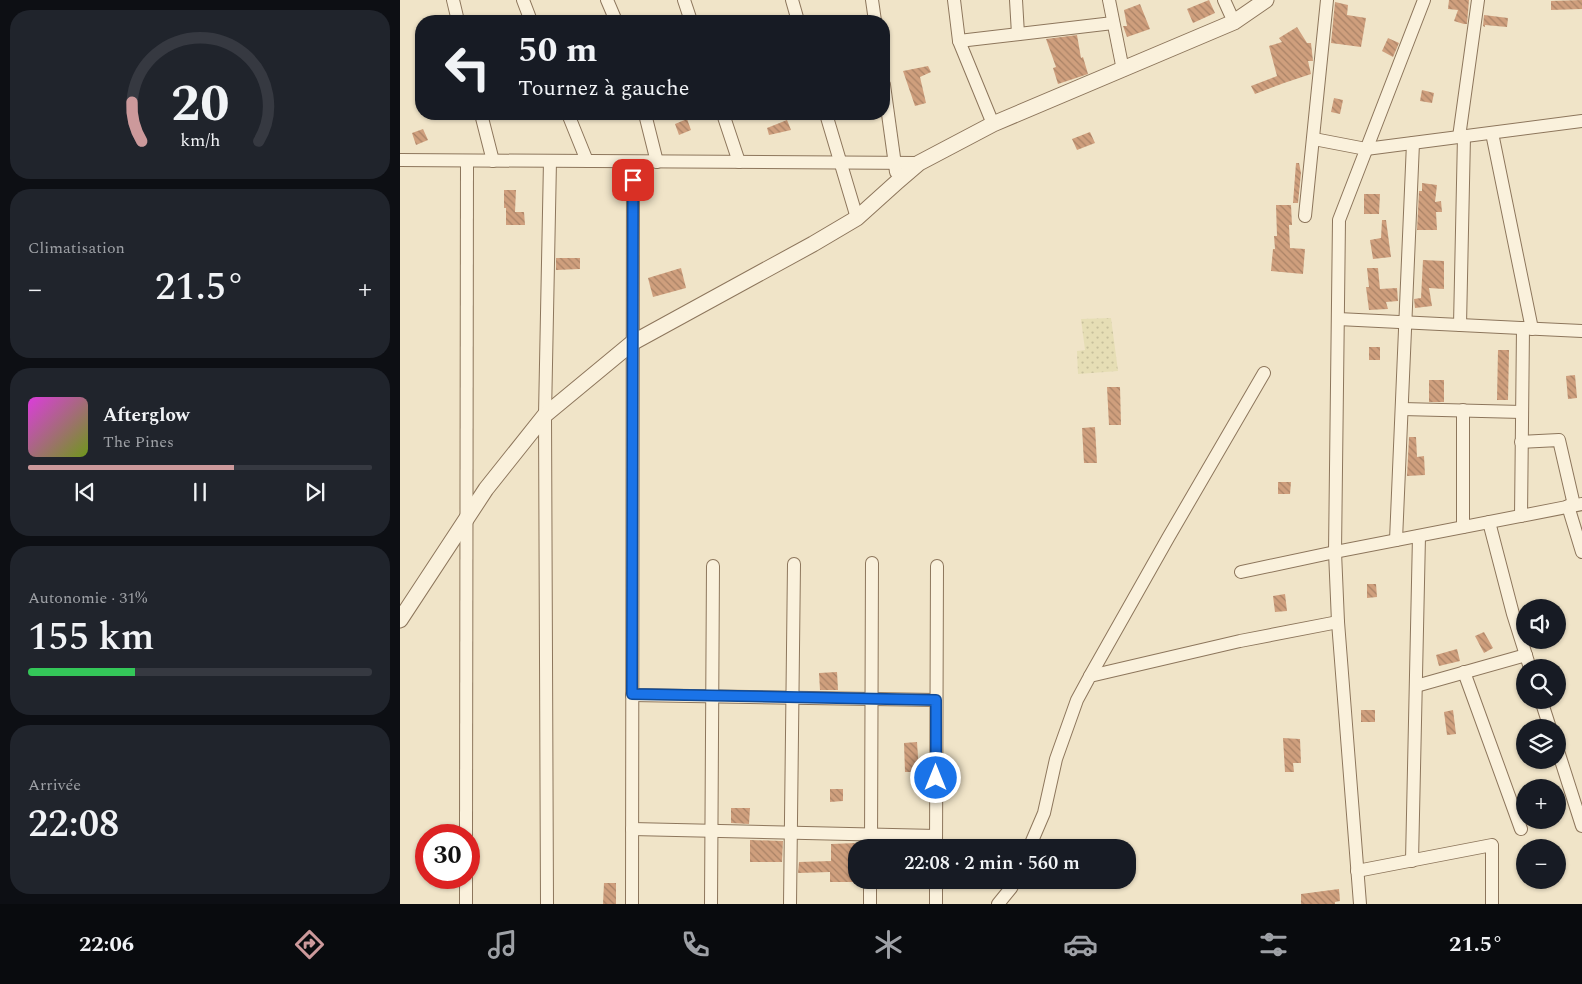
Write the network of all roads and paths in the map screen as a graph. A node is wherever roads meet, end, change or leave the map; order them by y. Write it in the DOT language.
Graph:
graph roads {
  1 [pos="453,0"];
  2 [pos="523,0"];
  3 [pos="607,0"];
  4 [pos="684,0"];
  5 [pos="792,0"];
  6 [pos="872,0"];
  7 [pos="954,0"];
  8 [pos="1016,0"];
  9 [pos="1109,0"];
  10 [pos="1224,0"];
  11 [pos="1266,0"];
  12 [pos="1327,0"];
  13 [pos="1424,0"];
  14 [pos="1478,0"];
  15 [pos="457,15"];
  16 [pos="529,15"];
  17 [pos="613,15"];
  18 [pos="689,15"];
  19 [pos="796,15"];
  20 [pos="874,15"];
  21 [pos="1234,22"];
  22 [pos="1114,23"];
  23 [pos="1018,34"];
  24 [pos="959,41"];
  25 [pos="1123,70"];
  26 [pos="483,120"];
  27 [pos="570,120"];
  28 [pos="646,120"];
  29 [pos="725,120"];
  30 [pos="828,120"];
  31 [pos="888,120"];
  32 [pos="1582,121"];
  33 [pos="993,124"];
  34 [pos="1492,133"];
  35 [pos="1462,137"];
  36 [pos="1314,139"];
  37 [pos="1413,143"];
  38 [pos="1366,149"];
  39 [pos="400,160"];
  40 [pos="467,161"];
  41 [pos="493,161"];
  42 [pos="550,161"];
  43 [pos="587,161"];
  44 [pos="633,162"];
  45 [pos="657,162"];
  46 [pos="739,162"];
  47 [pos="840,163"];
  48 [pos="894,163"];
  49 [pos="919,163"];
  50 [pos="897,182"];
  51 [pos="1305,216"];
  52 [pos="857,218"];
  53 [pos="1338,319"];
  54 [pos="1405,323"];
  55 [pos="1460,325"];
  56 [pos="1527,329"];
  57 [pos="1582,331"];
  58 [pos="632,343"];
  59 [pos="1264,372"];
  60 [pos="1402,409"];
  61 [pos="1463,410"];
  62 [pos="1522,412"];
  63 [pos="545,414"];
  64 [pos="1522,442"];
  65 [pos="1575,505"];
  66 [pos="1520,516"];
  67 [pos="467,517"];
  68 [pos="1489,522"];
  69 [pos="1463,527"];
  70 [pos="1419,536"];
  71 [pos="1396,540"];
  72 [pos="1335,552"];
  73 [pos="1582,552"];
  74 [pos="872,563"];
  75 [pos="794,564"];
  76 [pos="713,566"];
  77 [pos="937,566"];
  78 [pos="1241,572"];
  79 [pos="400,620"];
  80 [pos="1338,622"];
  81 [pos="1527,659"];
  82 [pos="1516,664"];
  83 [pos="1464,672"];
  84 [pos="1090,676"];
  85 [pos="1416,686"];
  86 [pos="632,694"];
  87 [pos="712,696"];
  88 [pos="792,697"];
  89 [pos="872,698"];
  90 [pos="936,700"];
  91 [pos="1564,769"];
  92 [pos="1516,815"];
  93 [pos="466,824"];
  94 [pos="1582,826"];
  95 [pos="632,829"];
  96 [pos="712,830"];
  97 [pos="791,832"];
  98 [pos="871,834"];
  99 [pos="871,839"];
  100 [pos="912,839"];
  101 [pos="936,839"];
  102 [pos="1033,839"];
  103 [pos="1412,860"];
  104 [pos="1357,871"];
  105 [pos="466,889"];
  106 [pos="870,889"];
  107 [pos="936,889"];
  108 [pos="1010,889"];
  109 [pos="466,904"];
  110 [pos="547,904"];
  111 [pos="632,904"];
  112 [pos="711,904"];
  113 [pos="790,904"];
  114 [pos="870,904"];
  115 [pos="936,904"];
  116 [pos="998,904"];
  117 [pos="1360,904"];
  118 [pos="1492,904"];
  1 -- 15 [label="street"];
  2 -- 16 [label="street"];
  3 -- 17 [label="street"];
  4 -- 18 [label="street"];
  5 -- 19 [label="street"];
  6 -- 20 [label="street"];
  7 -- 24 [label="street"];
  8 -- 23 [label="street"];
  9 -- 22 [label="street"];
  10 -- 21 [label="street"];
  11 -- 21 [label="street"];
  12 -- 36 [label="street"];
  13 -- 38 [label="street"];
  14 -- 35 [label="street"];
  21 -- 25 [label="street"];
  22 -- 23 [label="street"];
  22 -- 25 [label="street"];
  23 -- 24 [label="street"];
  24 -- 33 [label="street"];
  25 -- 33 [label="street"];
  26 -- 41 [label="street"];
  27 -- 43 [label="street"];
  28 -- 45 [label="street"];
  29 -- 46 [label="street"];
  30 -- 47 [label="street"];
  31 -- 48 [label="street"];
  32 -- 34 [label="street"];
  33 -- 49 [label="street"];
  34 -- 35 [label="street"];
  34 -- 56 [label="street"];
  35 -- 37 [label="street"];
  35 -- 55 [label="street"];
  36 -- 38 [label="street"];
  36 -- 51 [label="street"];
  37 -- 38 [label="street"];
  37 -- 54 [label="street"];
  38 -- 53 [label="street"];
  39 -- 40 [label="street"];
  40 -- 41 [label="street"];
  40 -- 67 [label="street"];
  41 -- 42 [label="street"];
  42 -- 43 [label="street"];
  42 -- 63 [label="street"];
  43 -- 44 [label="street"];
  44 -- 45 [label="street"];
  44 -- 58 [label="street"];
  45 -- 46 [label="street"];
  46 -- 47 [label="street"];
  47 -- 48 [label="street"];
  47 -- 52 [label="street"];
  48 -- 49 [label="street"];
  48 -- 50 [label="street"];
  49 -- 50 [label="street"];
  50 -- 52 [label="street"];
  52 -- 58 [label="street"];
  53 -- 54 [label="street"];
  53 -- 72 [label="street"];
  54 -- 55 [label="street"];
  54 -- 60 [label="street"];
  55 -- 56 [label="street"];
  56 -- 57 [label="street"];
  56 -- 62 [label="street"];
  58 -- 63 [label="street"];
  58 -- 86 [label="street"];
  59 -- 84 [label="street"];
  60 -- 61 [label="street"];
  60 -- 71 [label="street"];
  61 -- 62 [label="street"];
  61 -- 69 [label="street"];
  62 -- 64 [label="street"];
  63 -- 67 [label="street"];
  63 -- 110 [label="street"];
  64 -- 65 [label="street"];
  64 -- 66 [label="street"];
  65 -- 66 [label="street"];
  65 -- 73 [label="street"];
  66 -- 68 [label="street"];
  67 -- 79 [label="street"];
  67 -- 93 [label="street"];
  68 -- 69 [label="street"];
  68 -- 81 [label="street"];
  69 -- 70 [label="street"];
  70 -- 71 [label="street"];
  70 -- 85 [label="street"];
  71 -- 72 [label="street"];
  72 -- 78 [label="street"];
  72 -- 80 [label="street"];
  74 -- 89 [label="street"];
  75 -- 88 [label="street"];
  76 -- 87 [label="street"];
  77 -- 90 [label="street"];
  80 -- 84 [label="street"];
  80 -- 104 [label="street"];
  82 -- 83 [label="street"];
  83 -- 85 [label="street"];
  83 -- 92 [label="street"];
  84 -- 102 [label="street"];
  85 -- 103 [label="street"];
  86 -- 87 [label="street"];
  86 -- 95 [label="street"];
  87 -- 88 [label="street"];
  87 -- 96 [label="street"];
  88 -- 89 [label="street"];
  88 -- 97 [label="street"];
  89 -- 90 [label="street"];
  89 -- 98 [label="street"];
  90 -- 101 [label="street"];
  91 -- 94 [label="street"];
  95 -- 96 [label="street"];
  95 -- 111 [label="street"];
  96 -- 97 [label="street"];
  96 -- 112 [label="street"];
  97 -- 98 [label="street"];
  97 -- 113 [label="street"];
  98 -- 99 [label="street"];
  98 -- 100 [label="street"];
  103 -- 104 [label="street"];
  103 -- 118 [label="street"];
  104 -- 117 [label="street"];
  105 -- 109 [label="street"];
  106 -- 114 [label="street"];
  107 -- 115 [label="street"];
  108 -- 116 [label="street"];
}
